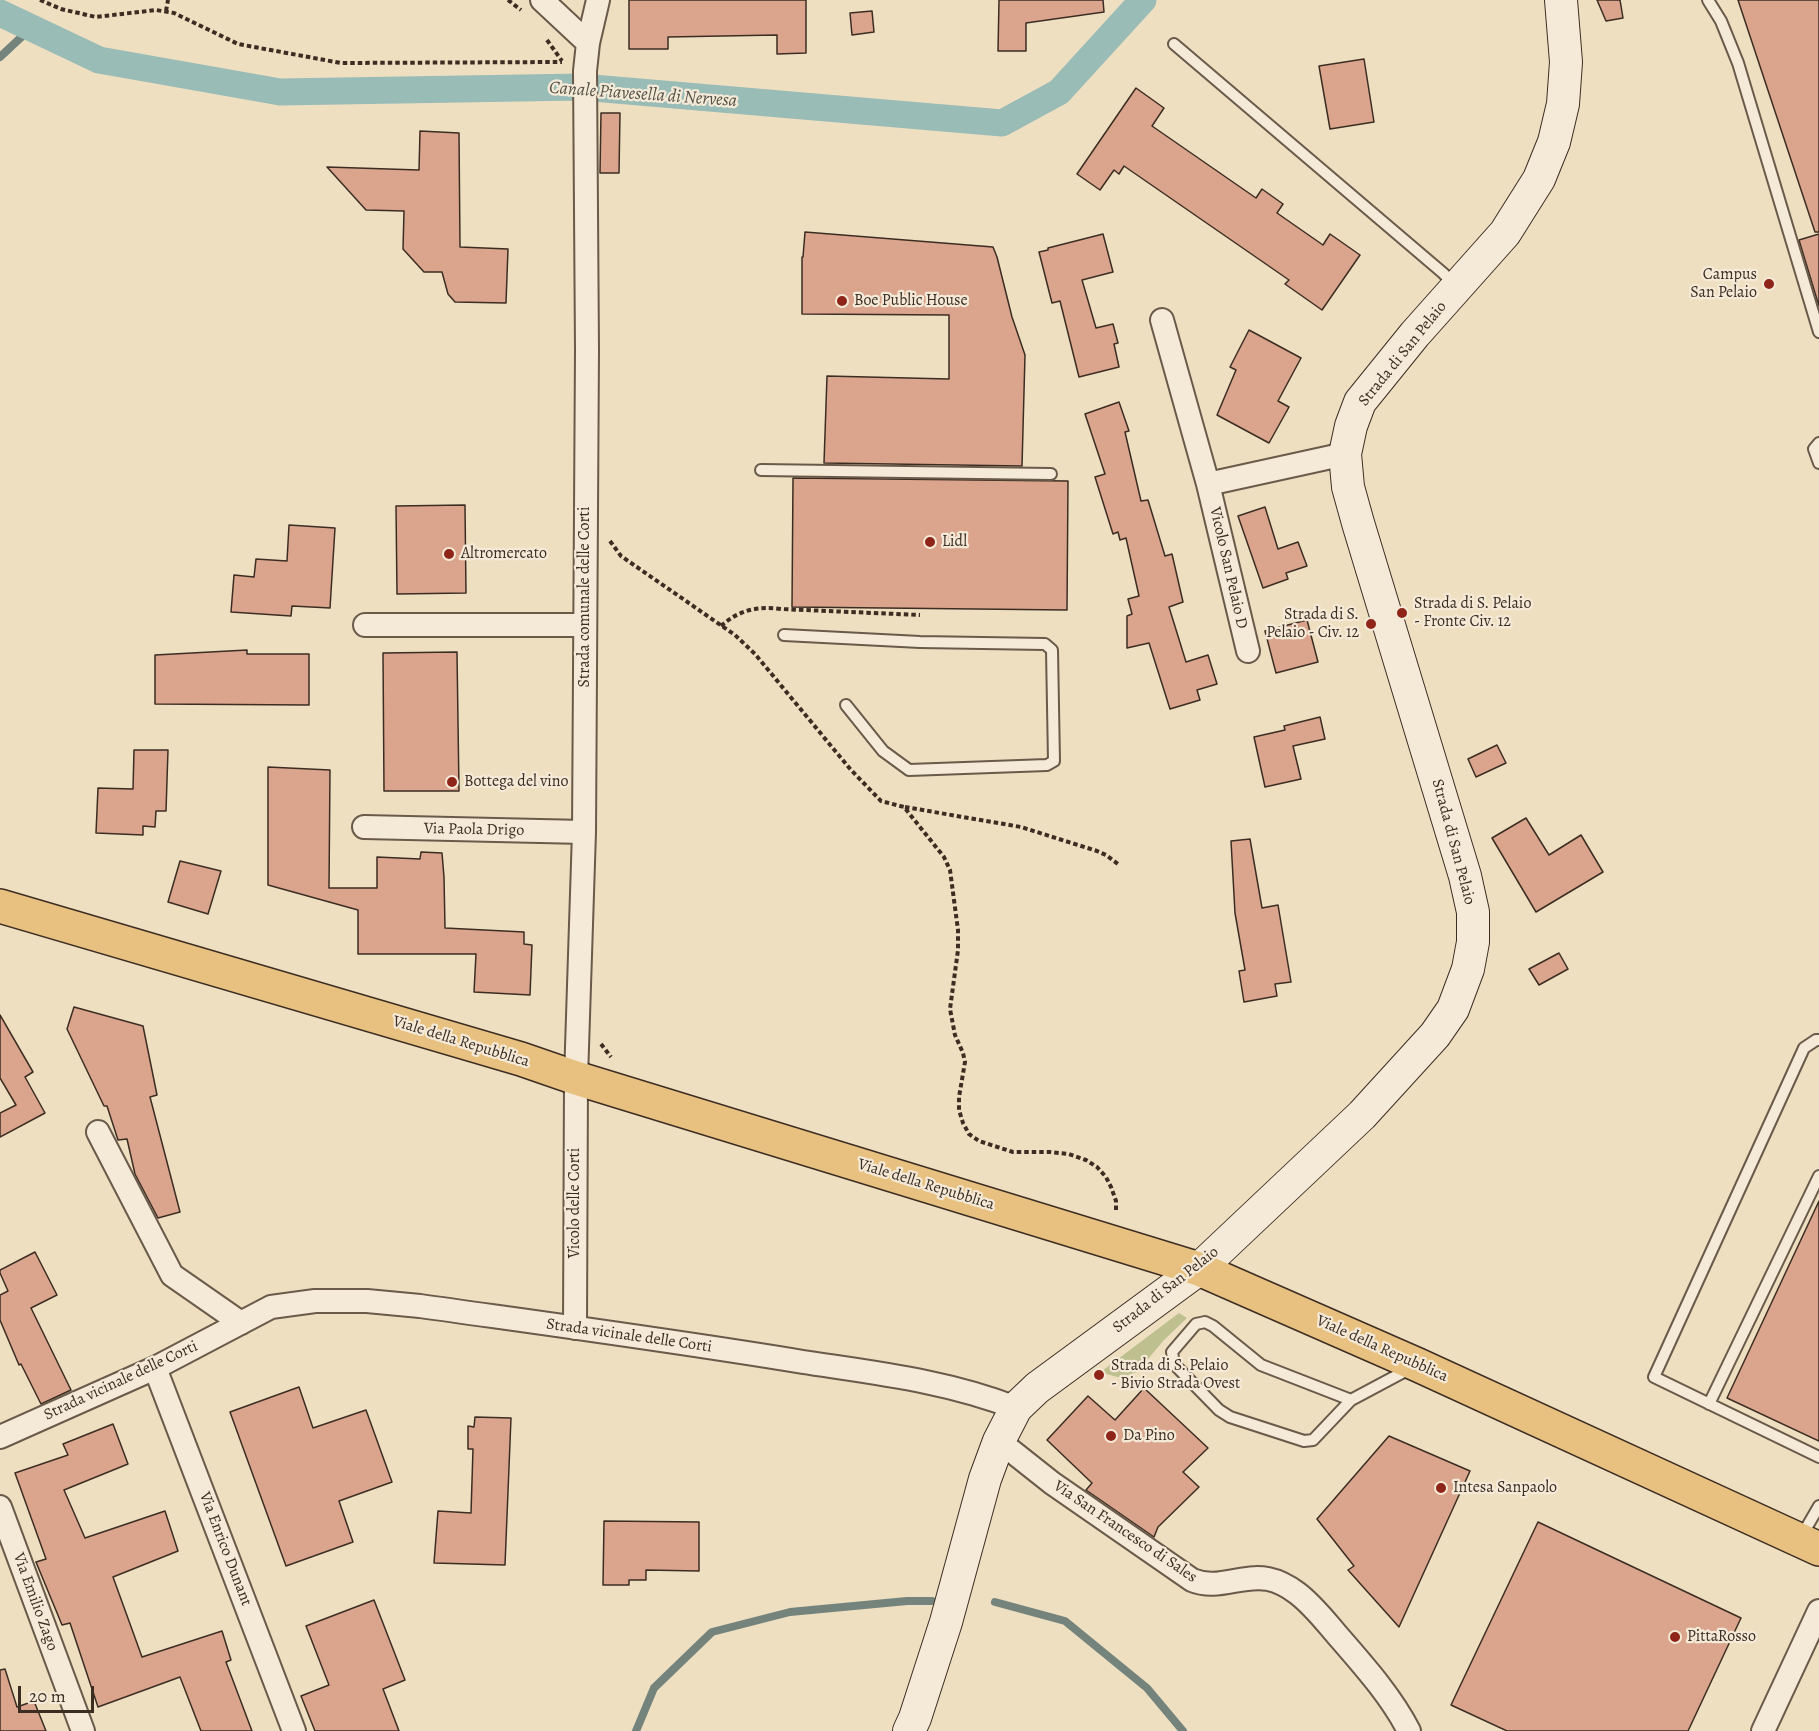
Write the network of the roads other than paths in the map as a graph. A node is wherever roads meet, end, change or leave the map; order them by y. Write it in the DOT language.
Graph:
graph roads {
  1 [pos="542,0"];
  2 [pos="598,0"];
  3 [pos="1561,0"];
  4 [pos="1708,0"];
  5 [pos="588,43"];
  6 [pos="1174,44"];
  7 [pos="1458,288"];
  8 [pos="1162,320"];
  9 [pos="1819,332"];
  10 [pos="1819,443"];
  11 [pos="1345,454"];
  12 [pos="1819,462"];
  13 [pos="761,470"];
  14 [pos="1051,474"];
  15 [pos="1208,484"];
  16 [pos="365,625"];
  17 [pos="584,625"];
  18 [pos="784,635"];
  19 [pos="1248,651"];
  20 [pos="846,705"];
  21 [pos="363,827"];
  22 [pos="584,832"];
  23 [pos="0,906"];
  24 [pos="1819,1040"];
  25 [pos="576,1078"];
  26 [pos="98,1132"];
  27 [pos="1819,1176"];
  28 [pos="1199,1269"];
  29 [pos="241,1323"];
  30 [pos="575,1328"];
  31 [pos="1418,1365"];
  32 [pos="155,1368"];
  33 [pos="1351,1400"];
  34 [pos="1709,1404"];
  35 [pos="1016,1408"];
  36 [pos="0,1437"];
  37 [pos="999,1441"];
  38 [pos="1819,1457"];
  39 [pos="1819,1506"];
  40 [pos="0,1507"];
  41 [pos="1809,1545"];
  42 [pos="1819,1611"];
  43 [pos="82,1731"];
  44 [pos="294,1731"];
  45 [pos="909,1731"];
  46 [pos="1409,1731"];
  47 [pos="1763,1731"];
  1 -- 5 [label="street"];
  2 -- 5 [label="street, Strada comunale delle Corti"];
  3 -- 7 [label="street, Strada di San Pelaio"];
  4 -- 9 [label="lane"];
  5 -- 17 [label="street, Strada comunale delle Corti"];
  6 -- 7 [label="lane"];
  7 -- 11 [label="street, Strada di San Pelaio"];
  8 -- 15 [label="street, Vicolo San Pelaio D"];
  10 -- 12 [label="lane"];
  11 -- 15 [label="street, Vicolo San Pelaio D"];
  11 -- 28 [label="street, Strada di San Pelaio"];
  13 -- 14 [label="lane"];
  15 -- 19 [label="street, Vicolo San Pelaio D"];
  16 -- 17 [label="street"];
  17 -- 22 [label="street, Strada comunale delle Corti"];
  18 -- 20 [label="lane"];
  21 -- 22 [label="street, Via Paola Drigo"];
  22 -- 25 [label="street, Strada comunale delle Corti"];
  23 -- 25 [label="main road, Viale della Repubblica"];
  24 -- 34 [label="lane"];
  25 -- 28 [label="main road, Viale della Repubblica"];
  25 -- 30 [label="street, Vicolo delle Corti"];
  26 -- 29 [label="street"];
  27 -- 34 [label="lane"];
  28 -- 31 [label="main road, Viale della Repubblica"];
  28 -- 35 [label="street, Strada di San Pelaio"];
  29 -- 30 [label="street, Strada vicinale delle Corti"];
  29 -- 32 [label="street, Strada vicinale delle Corti"];
  30 -- 35 [label="street, Strada vicinale delle Corti"];
  31 -- 33 [label="lane"];
  31 -- 41 [label="main road, Viale della Repubblica"];
  32 -- 36 [label="street, Strada vicinale delle Corti"];
  32 -- 44 [label="street, Via Enrico Dunant"];
  33 -- 33 [label="lane"];
  34 -- 38 [label="lane"];
  35 -- 37 [label="street, Strada di San Pelaio"];
  37 -- 45 [label="street, Strada di San Pelaio"];
  37 -- 46 [label="street, Via San Francesco di Sales"];
  39 -- 41 [label="lane"];
  40 -- 43 [label="street, Via Emilio Zago"];
  42 -- 47 [label="street"];
}
